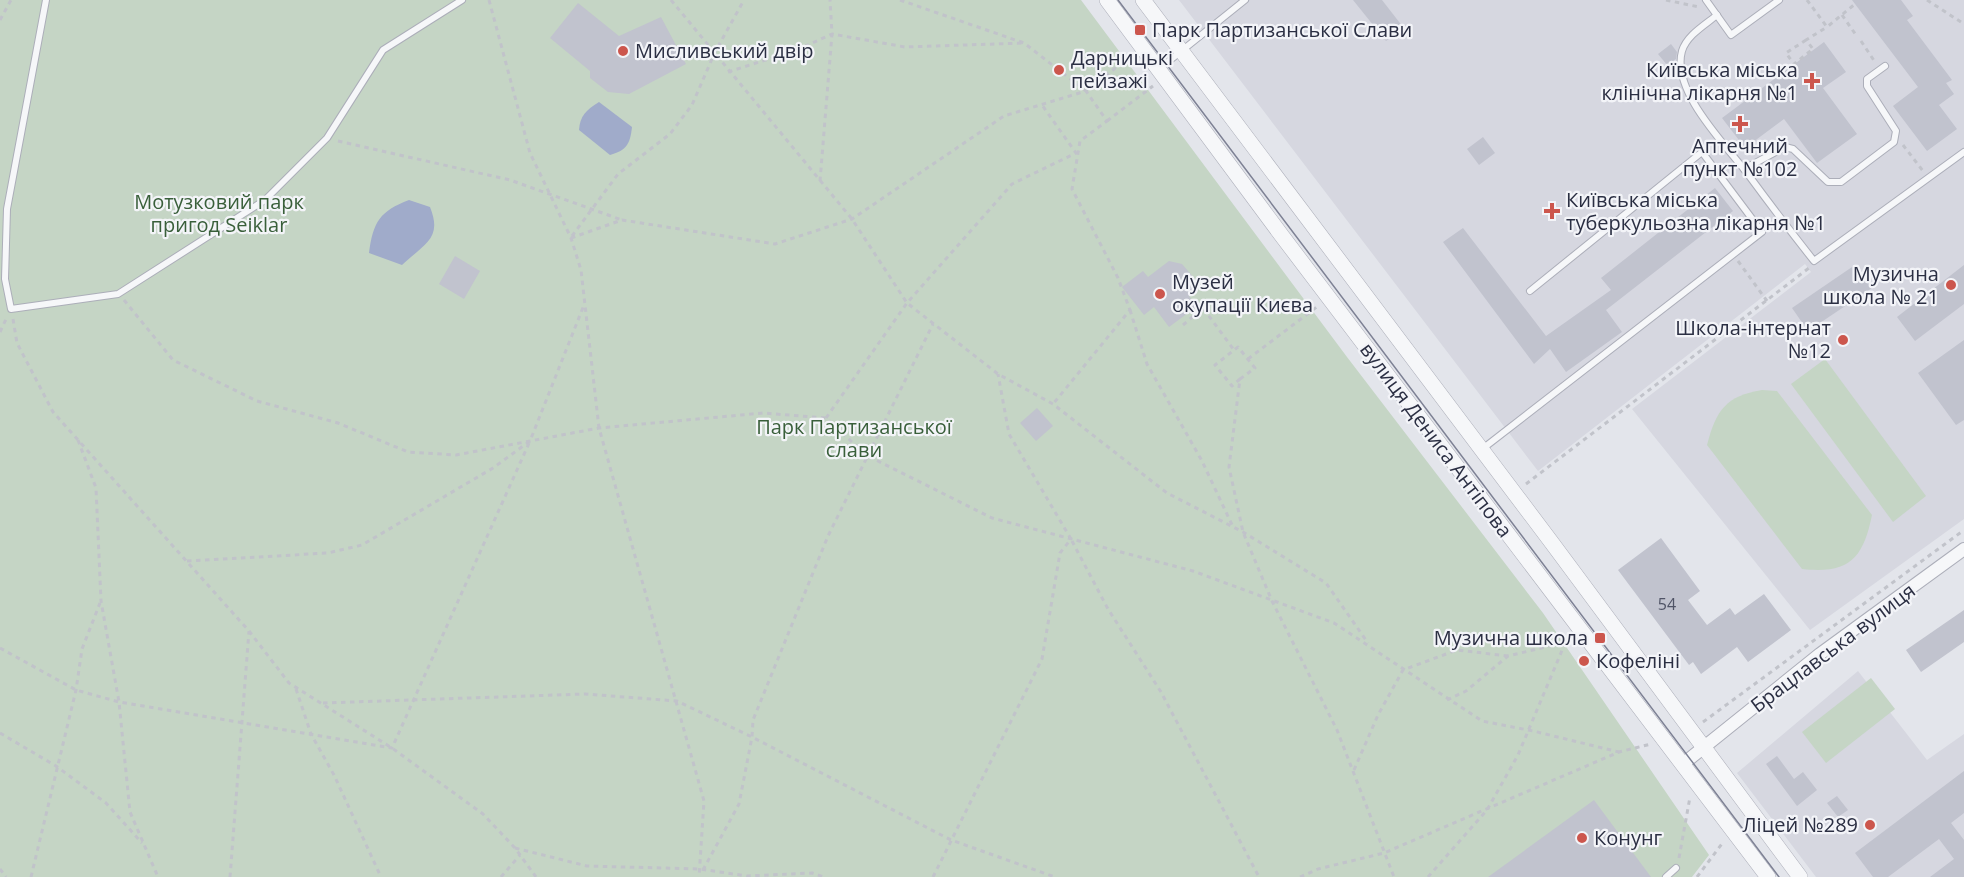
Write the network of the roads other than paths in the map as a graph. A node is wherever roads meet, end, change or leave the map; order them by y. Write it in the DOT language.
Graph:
graph roads {
  1 [pos="46,0"];
  2 [pos="462,0"];
  3 [pos="1107,0"];
  4 [pos="1143,0"];
  5 [pos="1245,0"];
  6 [pos="1706,0"];
  7 [pos="1779,0"];
  8 [pos="1715,12"];
  9 [pos="1182,51"];
  10 [pos="1883,68"];
  11 [pos="1158,69"];
  12 [pos="1964,152"];
  13 [pos="1744,169"];
  14 [pos="1530,291"];
  15 [pos="1480,450"];
  16 [pos="1964,549"];
  17 [pos="1703,749"];
  18 [pos="1683,764"];
  19 [pos="1676,868"];
  20 [pos="1666,877"];
  21 [pos="1768,877"];
  22 [pos="1800,877"];
  1 -- 2 [label="lane"];
  3 -- 11 [label="street, вулиця Дениса Антіпова"];
  4 -- 9 [label="street, вулиця Дениса Антіпова"];
  5 -- 9 [label="lane"];
  6 -- 8 [label="lane"];
  7 -- 8 [label="lane"];
  8 -- 13 [label="lane"];
  9 -- 11 [label="lane"];
  9 -- 15 [label="street, вулиця Дениса Антіпова"];
  10 -- 13 [label="lane"];
  11 -- 18 [label="street, вулиця Дениса Антіпова"];
  12 -- 13 [label="lane"];
  14 -- 15 [label="lane"];
  15 -- 17 [label="street, вулиця Дениса Антіпова"];
  16 -- 17 [label="street, Брацлавська вулиця"];
  17 -- 18 [label="street, Брацлавська вулиця"];
  17 -- 22 [label="street, вулиця Дениса Антіпова"];
  18 -- 21 [label="street, вулиця Дениса Антіпова"];
  19 -- 20 [label="lane"];
}
